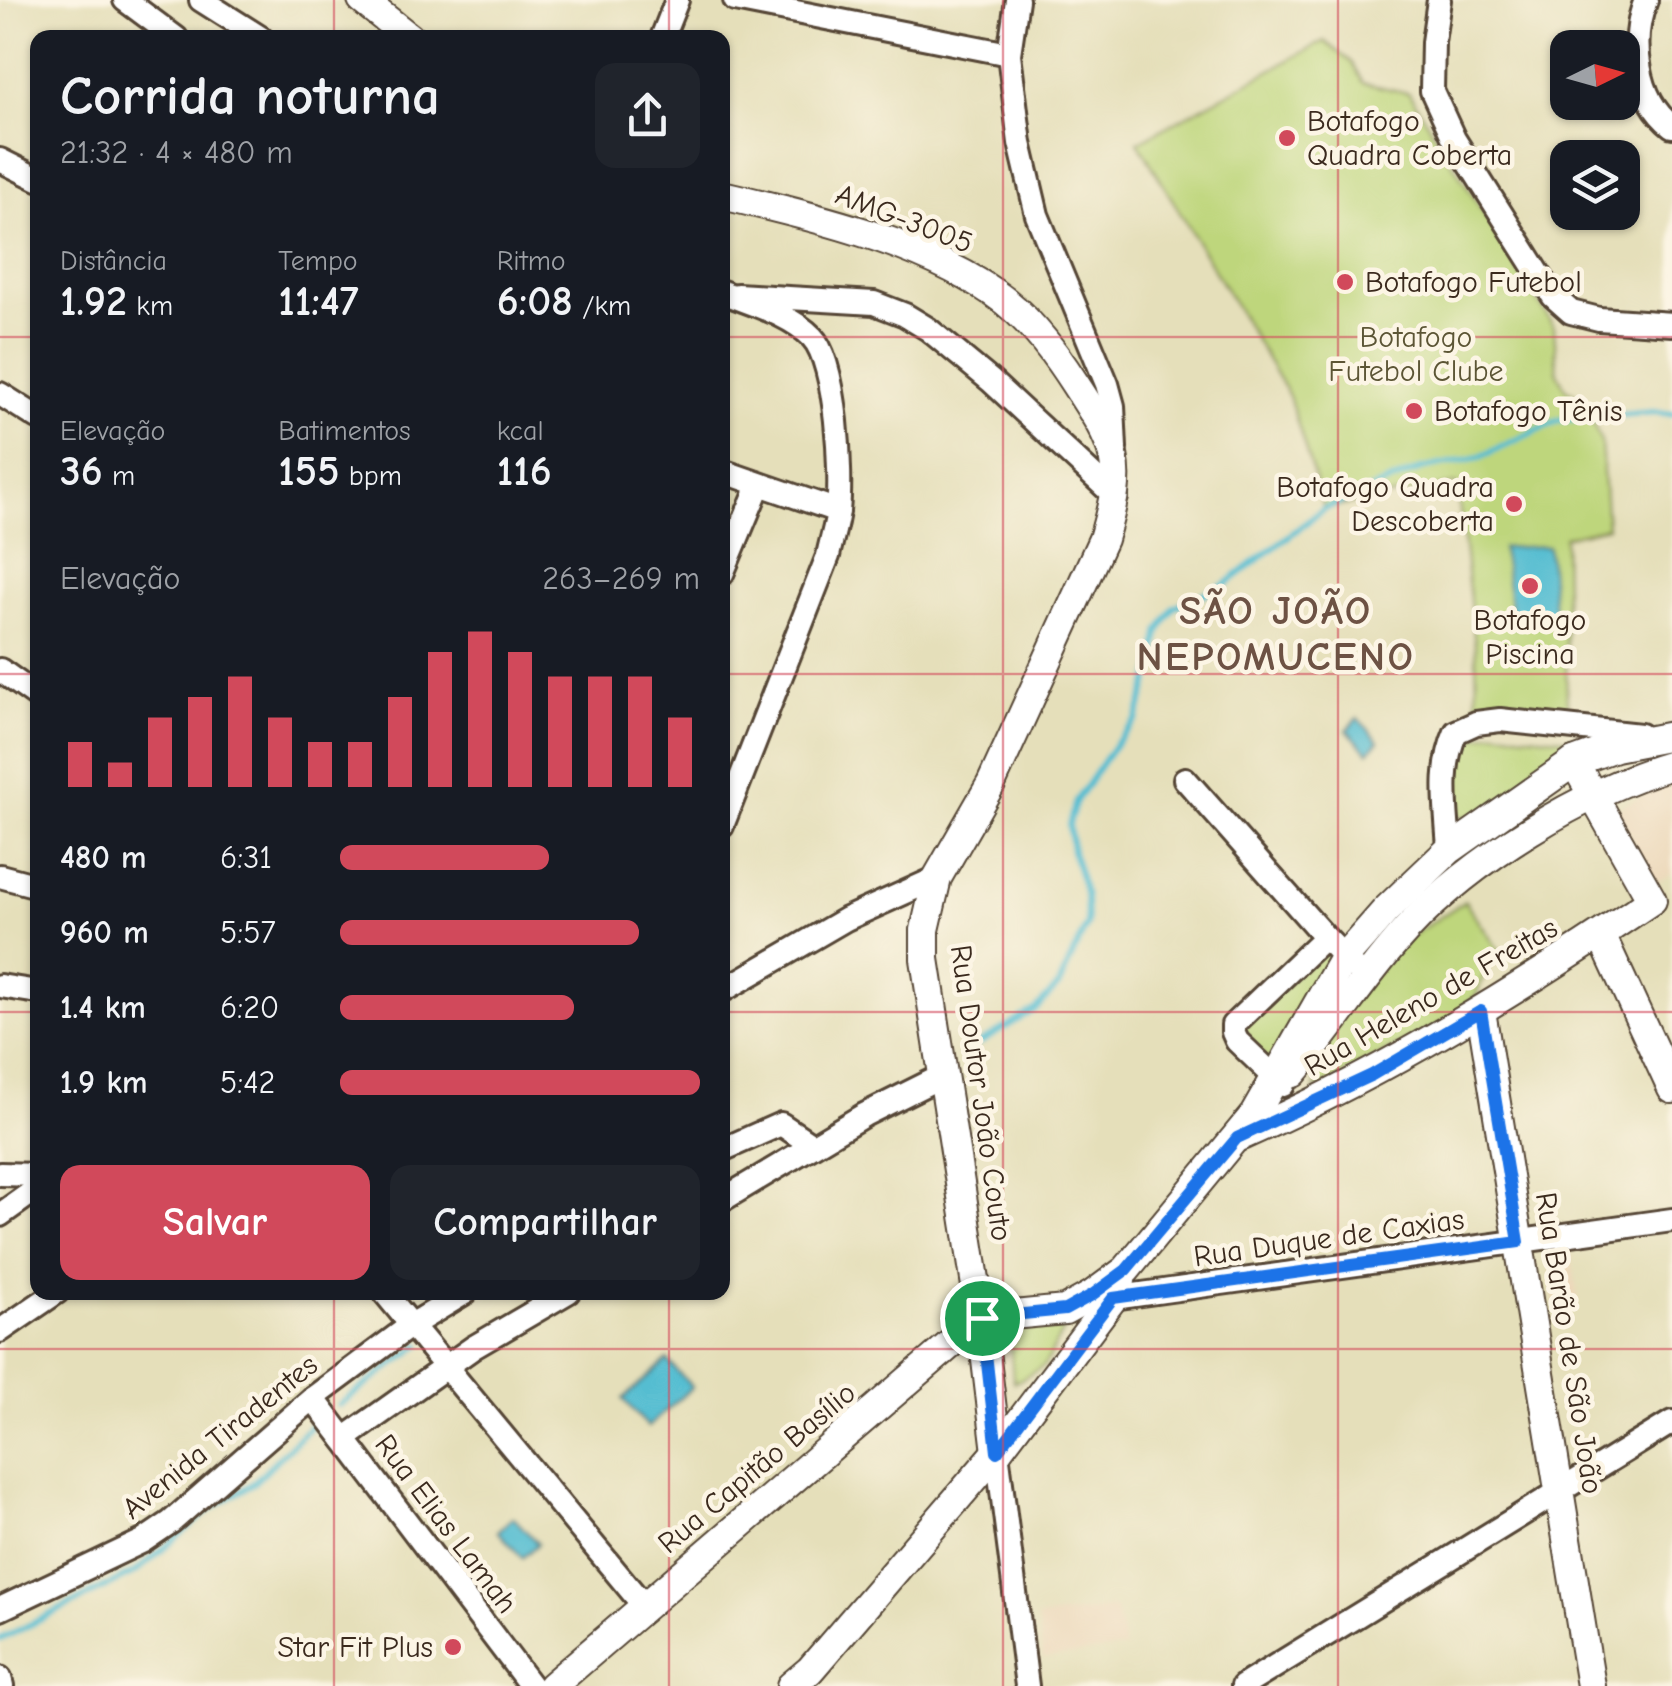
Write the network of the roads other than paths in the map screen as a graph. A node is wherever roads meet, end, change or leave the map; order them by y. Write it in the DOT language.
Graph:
graph roads {
  1 [pos="126,0"];
  2 [pos="201,0"];
  3 [pos="362,0"];
  4 [pos="677,0"];
  5 [pos="735,0"];
  6 [pos="1017,0"];
  7 [pos="1439,0"];
  8 [pos="1646,0"];
  9 [pos="165,30"];
  10 [pos="248,30"];
  11 [pos="400,30"];
  12 [pos="665,30"];
  13 [pos="1009,54"];
  14 [pos="1672,126"];
  15 [pos="0,160"];
  16 [pos="30,175"];
  17 [pos="730,198"];
  18 [pos="730,294"];
  19 [pos="730,296"];
  20 [pos="1672,324"];
  21 [pos="0,394"];
  22 [pos="30,413"];
  23 [pos="1115,451"];
  24 [pos="730,475"];
  25 [pos="759,485"];
  26 [pos="1116,498"];
  27 [pos="838,511"];
  28 [pos="730,555"];
  29 [pos="0,670"];
  30 [pos="30,692"];
  31 [pos="1668,736"];
  32 [pos="1574,762"];
  33 [pos="1672,765"];
  34 [pos="732,770"];
  35 [pos="1185,779"];
  36 [pos="1593,795"];
  37 [pos="1450,850"];
  38 [pos="0,876"];
  39 [pos="938,878"];
  40 [pos="30,884"];
  41 [pos="1662,894"];
  42 [pos="1601,935"];
  43 [pos="1334,948"];
  44 [pos="734,975"];
  45 [pos="1365,978"];
  46 [pos="0,986"];
  47 [pos="30,991"];
  48 [pos="1481,1011"];
  49 [pos="944,1076"];
  50 [pos="1275,1086"];
  51 [pos="1672,1089"];
  52 [pos="1237,1138"];
  53 [pos="812,1145"];
  54 [pos="730,1146"];
  55 [pos="0,1174"];
  56 [pos="30,1175"];
  57 [pos="30,1193"];
  58 [pos="730,1195"];
  59 [pos="0,1214"];
  60 [pos="1672,1220"];
  61 [pos="1519,1242"];
  62 [pos="1126,1270"];
  63 [pos="1113,1298"];
  64 [pos="45,1300"];
  65 [pos="390,1300"];
  66 [pos="453,1300"];
  67 [pos="555,1300"];
  68 [pos="982,1318"];
  69 [pos="410,1326"];
  70 [pos="0,1331"];
  71 [pos="444,1367"];
  72 [pos="313,1398"];
  73 [pos="1672,1422"];
  74 [pos="344,1440"];
  75 [pos="997,1452"];
  76 [pos="1560,1488"];
  77 [pos="644,1606"];
  78 [pos="0,1609"];
  79 [pos="580,1676"];
  80 [pos="0,1678"];
  81 [pos="2,1686"];
  82 [pos="530,1686"];
  83 [pos="552,1686"];
  84 [pos="791,1686"];
  85 [pos="1027,1686"];
  86 [pos="1243,1686"];
  87 [pos="1591,1686"];
  1 -- 9 [label="street"];
  2 -- 10 [label="street"];
  3 -- 11 [label="main road"];
  4 -- 12 [label="street"];
  5 -- 13 [label="street"];
  6 -- 13 [label="street"];
  7 -- 20 [label="street"];
  8 -- 14 [label="street"];
  13 -- 23 [label="street"];
  15 -- 16 [label="street"];
  17 -- 23 [label="main road, AMG-3005"];
  18 -- 26 [label="street"];
  19 -- 27 [label="street"];
  21 -- 22 [label="street"];
  23 -- 26 [label="main road, AMG-3005"];
  24 -- 25 [label="street"];
  25 -- 27 [label="street"];
  25 -- 28 [label="street"];
  26 -- 39 [label="main road, Rua Doutor João Couto"];
  27 -- 34 [label="street"];
  29 -- 30 [label="street"];
  31 -- 32 [label="main road"];
  31 -- 37 [label="street"];
  32 -- 36 [label="main road"];
  32 -- 37 [label="main road"];
  33 -- 36 [label="main road"];
  35 -- 43 [label="street"];
  36 -- 41 [label="main road"];
  36 -- 45 [label="main road"];
  37 -- 43 [label="main road"];
  38 -- 40 [label="street"];
  39 -- 44 [label="street"];
  39 -- 49 [label="main road, Rua Doutor João Couto"];
  41 -- 42 [label="main road, Rua Heleno de Freitas"];
  42 -- 48 [label="main road, Rua Heleno de Freitas"];
  42 -- 51 [label="main road"];
  43 -- 45 [label="street"];
  43 -- 50 [label="main road"];
  43 -- 50 [label="street"];
  45 -- 50 [label="main road"];
  46 -- 47 [label="street"];
  48 -- 52 [label="main road, Rua Heleno de Freitas"];
  48 -- 61 [label="main road, Rua Barão de São João"];
  49 -- 53 [label="street"];
  49 -- 68 [label="main road, Rua Doutor João Couto"];
  50 -- 52 [label="main road"];
  52 -- 62 [label="main road"];
  53 -- 54 [label="street"];
  53 -- 58 [label="street"];
  55 -- 56 [label="street"];
  57 -- 59 [label="street"];
  60 -- 61 [label="street, Rua Duque de Caxias"];
  61 -- 63 [label="street, Rua Duque de Caxias"];
  61 -- 76 [label="main road, Rua Barão de São João"];
  62 -- 63 [label="main road"];
  62 -- 68 [label="main road"];
  63 -- 75 [label="main road"];
  64 -- 70 [label="street"];
  65 -- 69 [label="street"];
  66 -- 69 [label="street, Avenida Tiradentes"];
  67 -- 71 [label="street"];
  68 -- 75 [label="main road, Rua Doutor João Couto"];
  68 -- 77 [label="main road, Rua Capitão Basílio"];
  69 -- 71 [label="street"];
  69 -- 72 [label="street, Avenida Tiradentes"];
  71 -- 74 [label="street"];
  71 -- 77 [label="street"];
  72 -- 74 [label="street, Rua Elias Lamah"];
  72 -- 78 [label="street, Avenida Tiradentes"];
  73 -- 76 [label="street"];
  74 -- 82 [label="street, Rua Elias Lamah"];
  75 -- 84 [label="main road"];
  75 -- 85 [label="street"];
  76 -- 86 [label="street"];
  76 -- 87 [label="main road, Rua Barão de São João"];
  77 -- 79 [label="main road, Rua Capitão Basílio"];
  79 -- 83 [label="main road, Rua Capitão Basílio"];
  80 -- 81 [label="street"];
}
